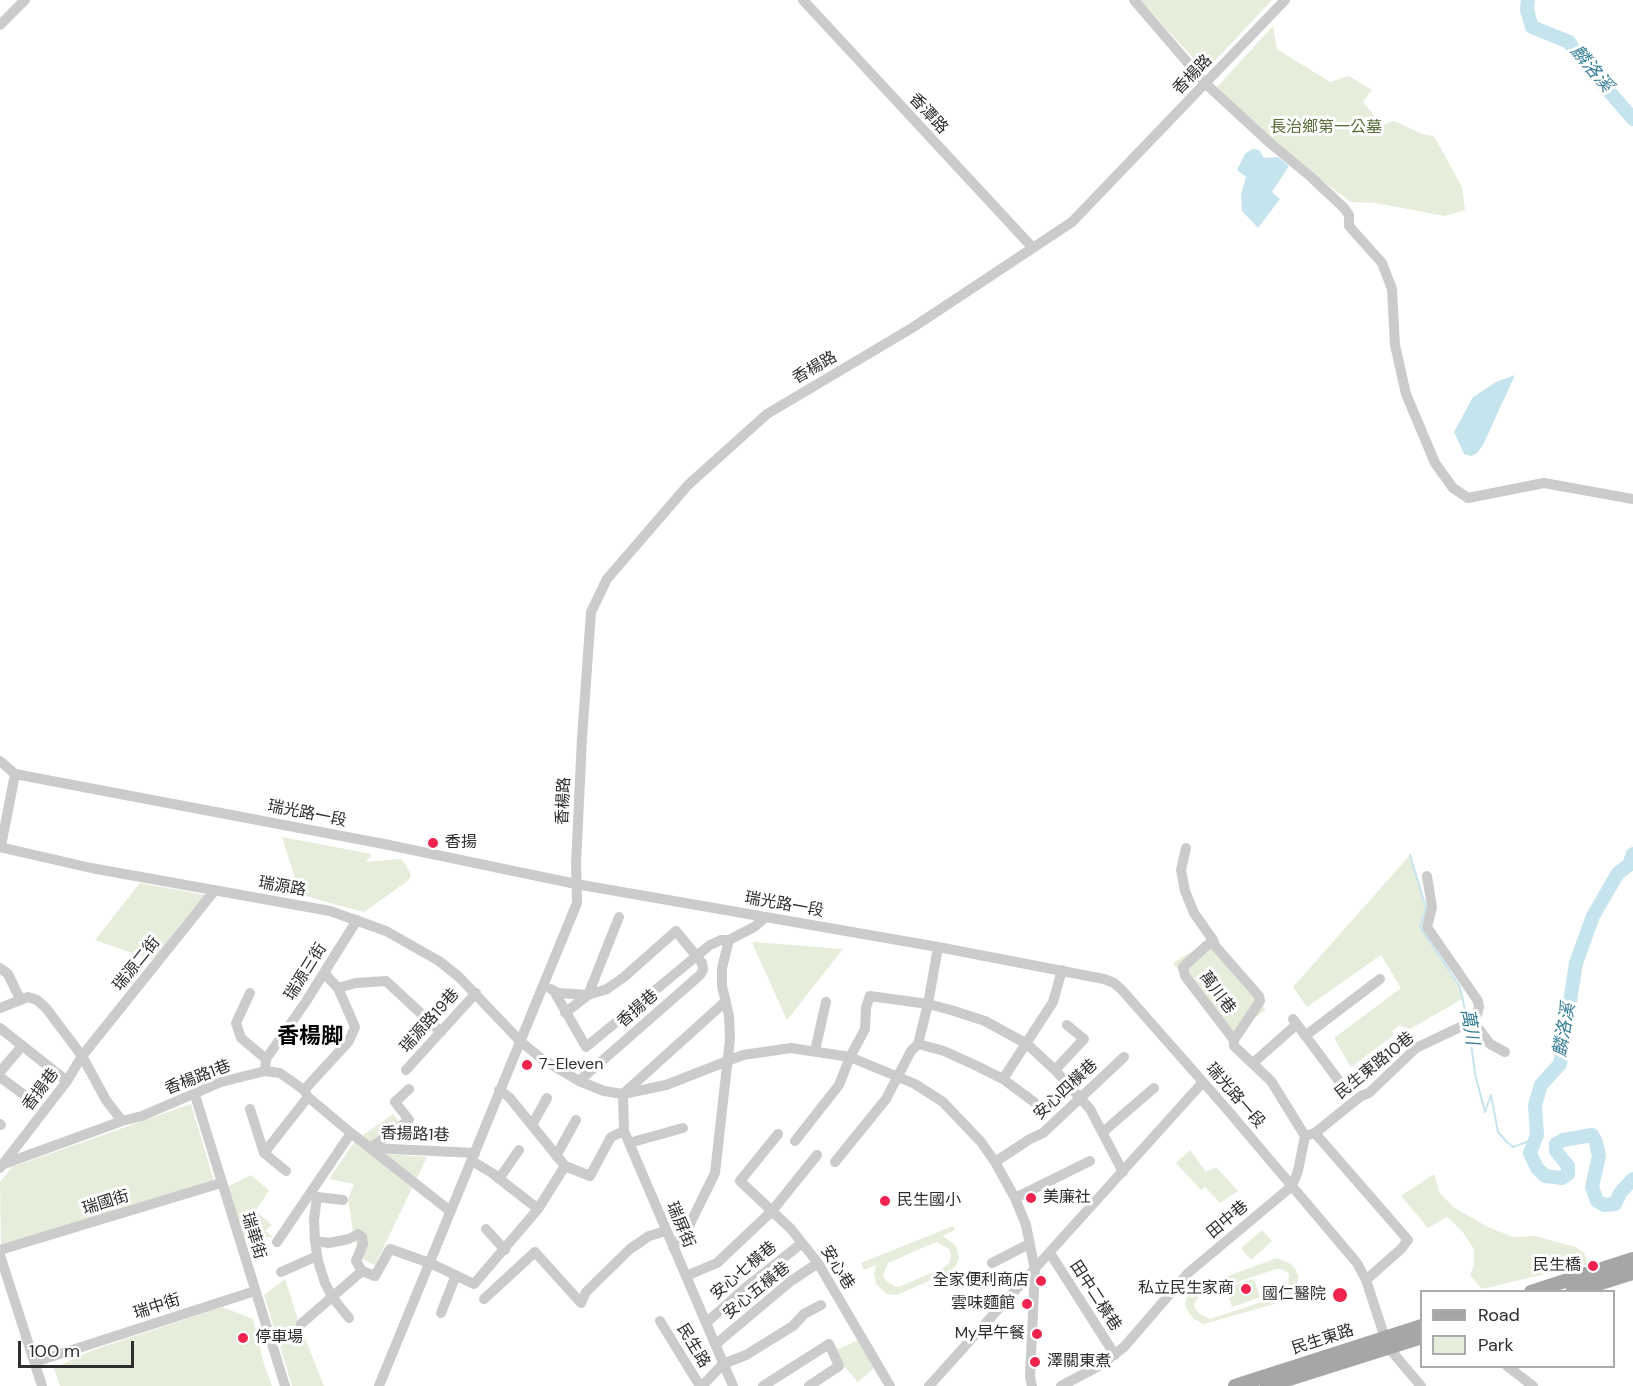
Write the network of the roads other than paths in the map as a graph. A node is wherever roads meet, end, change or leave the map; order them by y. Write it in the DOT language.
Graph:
graph roads {
  1 [pos="25,0"];
  2 [pos="803,0"];
  3 [pos="1134,0"];
  4 [pos="1285,0"];
  5 [pos="0,25"];
  6 [pos="1206,84"];
  7 [pos="1032,247"];
  8 [pos="1633,499"];
  9 [pos="0,761"];
  10 [pos="15,774"];
  11 [pos="1,846"];
  12 [pos="1186,848"];
  13 [pos="1426,876"];
  14 [pos="576,884"];
  15 [pos="215,891"];
  16 [pos="619,917"];
  17 [pos="766,917"];
  18 [pos="357,920"];
  19 [pos="729,940"];
  20 [pos="1213,940"];
  21 [pos="938,946"];
  22 [pos="696,955"];
  23 [pos="0,968"];
  24 [pos="1062,970"];
  25 [pos="324,973"];
  26 [pos="1380,979"];
  27 [pos="543,984"];
  28 [pos="338,988"];
  29 [pos="554,992"];
  30 [pos="250,993"];
  31 [pos="476,993"];
  32 [pos="588,995"];
  33 [pos="20,999"];
  34 [pos="726,1001"];
  35 [pos="826,1002"];
  36 [pos="928,1004"];
  37 [pos="0,1008"];
  38 [pos="566,1013"];
  39 [pos="1473,1021"];
  40 [pos="1067,1025"];
  41 [pos="0,1028"];
  42 [pos="441,1032"];
  43 [pos="1305,1036"];
  44 [pos="520,1041"];
  45 [pos="1234,1043"];
  46 [pos="918,1044"];
  47 [pos="1027,1044"];
  48 [pos="22,1046"];
  49 [pos="815,1051"];
  50 [pos="1505,1052"];
  51 [pos="82,1056"];
  52 [pos="850,1057"];
  53 [pos="1124,1057"];
  54 [pos="266,1059"];
  55 [pos="728,1060"];
  56 [pos="1253,1063"];
  57 [pos="406,1070"];
  58 [pos="1055,1070"];
  59 [pos="265,1071"];
  60 [pos="0,1074"];
  61 [pos="898,1076"];
  62 [pos="1003,1079"];
  63 [pos="67,1081"];
  64 [pos="579,1081"];
  65 [pos="1203,1082"];
  66 [pos="1342,1085"];
  67 [pos="1154,1088"];
  68 [pos="409,1089"];
  69 [pos="499,1090"];
  70 [pos="23,1094"];
  71 [pos="306,1094"];
  72 [pos="623,1094"];
  73 [pos="195,1095"];
  74 [pos="547,1098"];
  75 [pos="1080,1098"];
  76 [pos="1034,1102"];
  77 [pos="250,1109"];
  78 [pos="576,1120"];
  79 [pos="122,1121"];
  80 [pos="532,1125"];
  81 [pos="683,1128"];
  82 [pos="624,1131"];
  83 [pos="1103,1132"];
  84 [pos="351,1133"];
  85 [pos="778,1134"];
  86 [pos="1310,1135"];
  87 [pos="795,1141"];
  88 [pos="629,1143"];
  89 [pos="370,1148"];
  90 [pos="519,1150"];
  91 [pos="264,1153"];
  92 [pos="817,1155"];
  93 [pos="556,1156"];
  94 [pos="474,1157"];
  95 [pos="1090,1161"];
  96 [pos="835,1162"];
  97 [pos="995,1162"];
  98 [pos="564,1166"];
  99 [pos="1,1167"];
  100 [pos="286,1171"];
  101 [pos="1123,1172"];
  102 [pos="499,1179"];
  103 [pos="221,1184"];
  104 [pos="1292,1186"];
  105 [pos="1015,1198"];
  106 [pos="343,1200"];
  107 [pos="538,1209"];
  108 [pos="450,1211"];
  109 [pos="772,1211"];
  110 [pos="486,1229"];
  111 [pos="666,1231"];
  112 [pos="315,1241"];
  113 [pos="276,1242"];
  114 [pos="802,1243"];
  115 [pos="1029,1244"];
  116 [pos="673,1247"];
  117 [pos="0,1250"];
  118 [pos="506,1250"];
  119 [pos="1050,1253"];
  120 [pos="0,1255"];
  121 [pos="317,1256"];
  122 [pos="1633,1259"];
  123 [pos="430,1263"];
  124 [pos="818,1263"];
  125 [pos="992,1263"];
  126 [pos="1035,1270"];
  127 [pos="362,1271"];
  128 [pos="281,1272"];
  129 [pos="1633,1272"];
  130 [pos="456,1275"];
  131 [pos="686,1276"];
  132 [pos="1366,1280"];
  133 [pos="1537,1290"];
  134 [pos="1578,1290"];
  135 [pos="255,1291"];
  136 [pos="333,1298"];
  137 [pos="484,1299"];
  138 [pos="821,1305"];
  139 [pos="441,1313"];
  140 [pos="349,1318"];
  141 [pos="660,1320"];
  142 [pos="706,1323"];
  143 [pos="301,1324"];
  144 [pos="1420,1327"];
  145 [pos="1420,1337"];
  146 [pos="1386,1342"];
  147 [pos="716,1344"];
  148 [pos="1115,1355"];
  149 [pos="35,1362"];
  150 [pos="723,1364"];
  151 [pos="1510,1368"];
  152 [pos="42,1386"];
  153 [pos="285,1386"];
  154 [pos="379,1386"];
  155 [pos="701,1386"];
  156 [pos="733,1386"];
  157 [pos="763,1386"];
  158 [pos="808,1386"];
  159 [pos="890,1386"];
  160 [pos="929,1386"];
  161 [pos="1032,1386"];
  162 [pos="1061,1386"];
  163 [pos="1235,1386"];
  164 [pos="1267,1386"];
  165 [pos="1421,1386"];
  166 [pos="1533,1386"];
  1 -- 5 [label="street"];
  2 -- 7 [label="street, 香潭路"];
  3 -- 6 [label="street"];
  4 -- 6 [label="street, 香楊路"];
  6 -- 7 [label="street, 香楊路"];
  6 -- 8 [label="street"];
  7 -- 14 [label="street, 香楊路"];
  9 -- 10 [label="street"];
  10 -- 11 [label="street"];
  10 -- 14 [label="street, 瑞光路一段"];
  11 -- 15 [label="street, 瑞源路"];
  12 -- 20 [label="street, 萬川巷"];
  13 -- 39 [label="street"];
  14 -- 17 [label="street, 瑞光路一段"];
  14 -- 27 [label="street"];
  15 -- 18 [label="street, 瑞源路"];
  15 -- 51 [label="street, 瑞源二街"];
  16 -- 32 [label="street"];
  17 -- 19 [label="street"];
  17 -- 21 [label="street, 瑞光路一段"];
  18 -- 25 [label="street, 瑞源三街"];
  18 -- 31 [label="street, 瑞源路"];
  19 -- 22 [label="street"];
  19 -- 34 [label="street"];
  20 -- 45 [label="street, 萬川巷"];
  20 -- 45 [label="street, 萬川巷"];
  21 -- 24 [label="street, 瑞光路一段"];
  21 -- 36 [label="street"];
  22 -- 32 [label="street"];
  22 -- 38 [label="street"];
  22 -- 64 [label="street, 香揚巷"];
  23 -- 33 [label="street"];
  24 -- 47 [label="street"];
  24 -- 65 [label="street, 瑞光路一段"];
  25 -- 28 [label="street"];
  25 -- 54 [label="street, 瑞源三街"];
  26 -- 43 [label="street"];
  27 -- 29 [label="street"];
  27 -- 44 [label="street"];
  28 -- 42 [label="street"];
  28 -- 71 [label="street"];
  29 -- 32 [label="street"];
  29 -- 38 [label="street"];
  30 -- 54 [label="street"];
  31 -- 42 [label="street, 瑞源路19巷"];
  31 -- 44 [label="street, 瑞源路"];
  32 -- 38 [label="street"];
  33 -- 37 [label="street"];
  33 -- 51 [label="street"];
  34 -- 55 [label="street"];
  34 -- 72 [label="street"];
  35 -- 49 [label="street"];
  36 -- 46 [label="street"];
  36 -- 47 [label="street"];
  36 -- 52 [label="street"];
  39 -- 50 [label="street"];
  39 -- 86 [label="street, 民生東路10巷"];
  40 -- 58 [label="street"];
  41 -- 48 [label="street"];
  42 -- 57 [label="street, 瑞源路19巷"];
  43 -- 56 [label="street"];
  43 -- 66 [label="street"];
  44 -- 64 [label="street"];
  44 -- 69 [label="street"];
  45 -- 56 [label="street"];
  46 -- 61 [label="street"];
  46 -- 62 [label="street"];
  47 -- 58 [label="street"];
  47 -- 62 [label="street"];
  48 -- 60 [label="street"];
  48 -- 63 [label="street"];
  49 -- 52 [label="street"];
  49 -- 55 [label="street"];
  51 -- 63 [label="street, 香揚巷"];
  51 -- 79 [label="street"];
  52 -- 61 [label="street"];
  52 -- 87 [label="street"];
  53 -- 75 [label="street, 安心四橫巷"];
  54 -- 59 [label="street, 瑞源三街"];
  55 -- 72 [label="street"];
  55 -- 116 [label="street"];
  56 -- 86 [label="street"];
  58 -- 75 [label="street"];
  59 -- 71 [label="street"];
  59 -- 73 [label="street, 香楊路1巷"];
  60 -- 70 [label="street"];
  61 -- 96 [label="street"];
  61 -- 97 [label="street"];
  62 -- 76 [label="street"];
  63 -- 99 [label="street, 香揚巷"];
  64 -- 72 [label="street"];
  65 -- 101 [label="street"];
  65 -- 104 [label="street, 瑞光路一段"];
  67 -- 83 [label="street"];
  68 -- 89 [label="street, 香揚路1巷"];
  69 -- 80 [label="street"];
  69 -- 94 [label="street"];
  71 -- 84 [label="street"];
  71 -- 91 [label="street"];
  72 -- 82 [label="street, 瑞屏街"];
  73 -- 79 [label="street, 香楊路1巷"];
  73 -- 103 [label="street, 瑞華街"];
  74 -- 80 [label="street"];
  75 -- 83 [label="street"];
  75 -- 97 [label="street, 安心四橫巷"];
  77 -- 91 [label="street"];
  78 -- 93 [label="street"];
  79 -- 99 [label="street"];
  80 -- 93 [label="street"];
  81 -- 88 [label="street"];
  82 -- 88 [label="street, 瑞屏街"];
  82 -- 98 [label="street"];
  83 -- 101 [label="street"];
  84 -- 89 [label="street"];
  84 -- 113 [label="street"];
  85 -- 109 [label="street, 安心巷"];
  86 -- 104 [label="street"];
  86 -- 132 [label="street"];
  88 -- 111 [label="street, 瑞屏街"];
  89 -- 94 [label="street, 香揚路1巷"];
  89 -- 108 [label="street"];
  90 -- 102 [label="street"];
  91 -- 100 [label="street"];
  92 -- 109 [label="street"];
  93 -- 98 [label="street"];
  94 -- 102 [label="street"];
  94 -- 108 [label="street"];
  95 -- 105 [label="street"];
  97 -- 105 [label="street"];
  98 -- 107 [label="street"];
  101 -- 119 [label="street"];
  102 -- 107 [label="street"];
  103 -- 117 [label="street, 瑞國街"];
  103 -- 135 [label="street, 瑞華街"];
  104 -- 132 [label="street, 瑞光路一段"];
  104 -- 148 [label="street, 田中巷"];
  105 -- 115 [label="street"];
  106 -- 112 [label="street"];
  107 -- 118 [label="street"];
  108 -- 123 [label="street"];
  109 -- 114 [label="street, 安心巷"];
  109 -- 131 [label="street"];
  110 -- 118 [label="street"];
  111 -- 116 [label="street, 瑞屏街"];
  111 -- 137 [label="street"];
  112 -- 121 [label="street"];
  112 -- 127 [label="street"];
  114 -- 124 [label="street, 安心巷"];
  114 -- 142 [label="street, 安心七橫巷"];
  115 -- 125 [label="street"];
  115 -- 126 [label="street"];
  116 -- 131 [label="street, 瑞屏街"];
  118 -- 130 [label="street"];
  119 -- 126 [label="street"];
  119 -- 148 [label="street, 田中二橫巷"];
  120 -- 149 [label="street"];
  121 -- 128 [label="street"];
  121 -- 136 [label="street"];
  122 -- 133 [label="main road"];
  123 -- 127 [label="street"];
  123 -- 130 [label="street"];
  123 -- 154 [label="street"];
  124 -- 147 [label="street, 安心五橫巷"];
  124 -- 159 [label="street, 安心巷"];
  126 -- 160 [label="street"];
  126 -- 161 [label="street"];
  127 -- 136 [label="street"];
  129 -- 134 [label="main road"];
  130 -- 139 [label="street"];
  131 -- 142 [label="street, 瑞屏街"];
  132 -- 146 [label="street, 瑞光路一段"];
  135 -- 149 [label="street, 瑞中街"];
  135 -- 153 [label="street, 瑞華街"];
  136 -- 140 [label="street"];
  136 -- 143 [label="street"];
  138 -- 150 [label="street"];
  141 -- 155 [label="street, 民生路"];
  142 -- 147 [label="street, 瑞屏街"];
  144 -- 146 [label="main road, 民生東路"];
  145 -- 146 [label="main road, 民生東路"];
  146 -- 163 [label="main road, 民生東路"];
  146 -- 164 [label="main road, 民生東路"];
  146 -- 165 [label="street"];
  147 -- 150 [label="street, 瑞屏街"];
  148 -- 162 [label="street, 田中巷"];
  149 -- 152 [label="street"];
  150 -- 155 [label="street"];
  150 -- 156 [label="street, 瑞屏街"];
  151 -- 166 [label="street"];
  157 -- 158 [label="street"];
}
